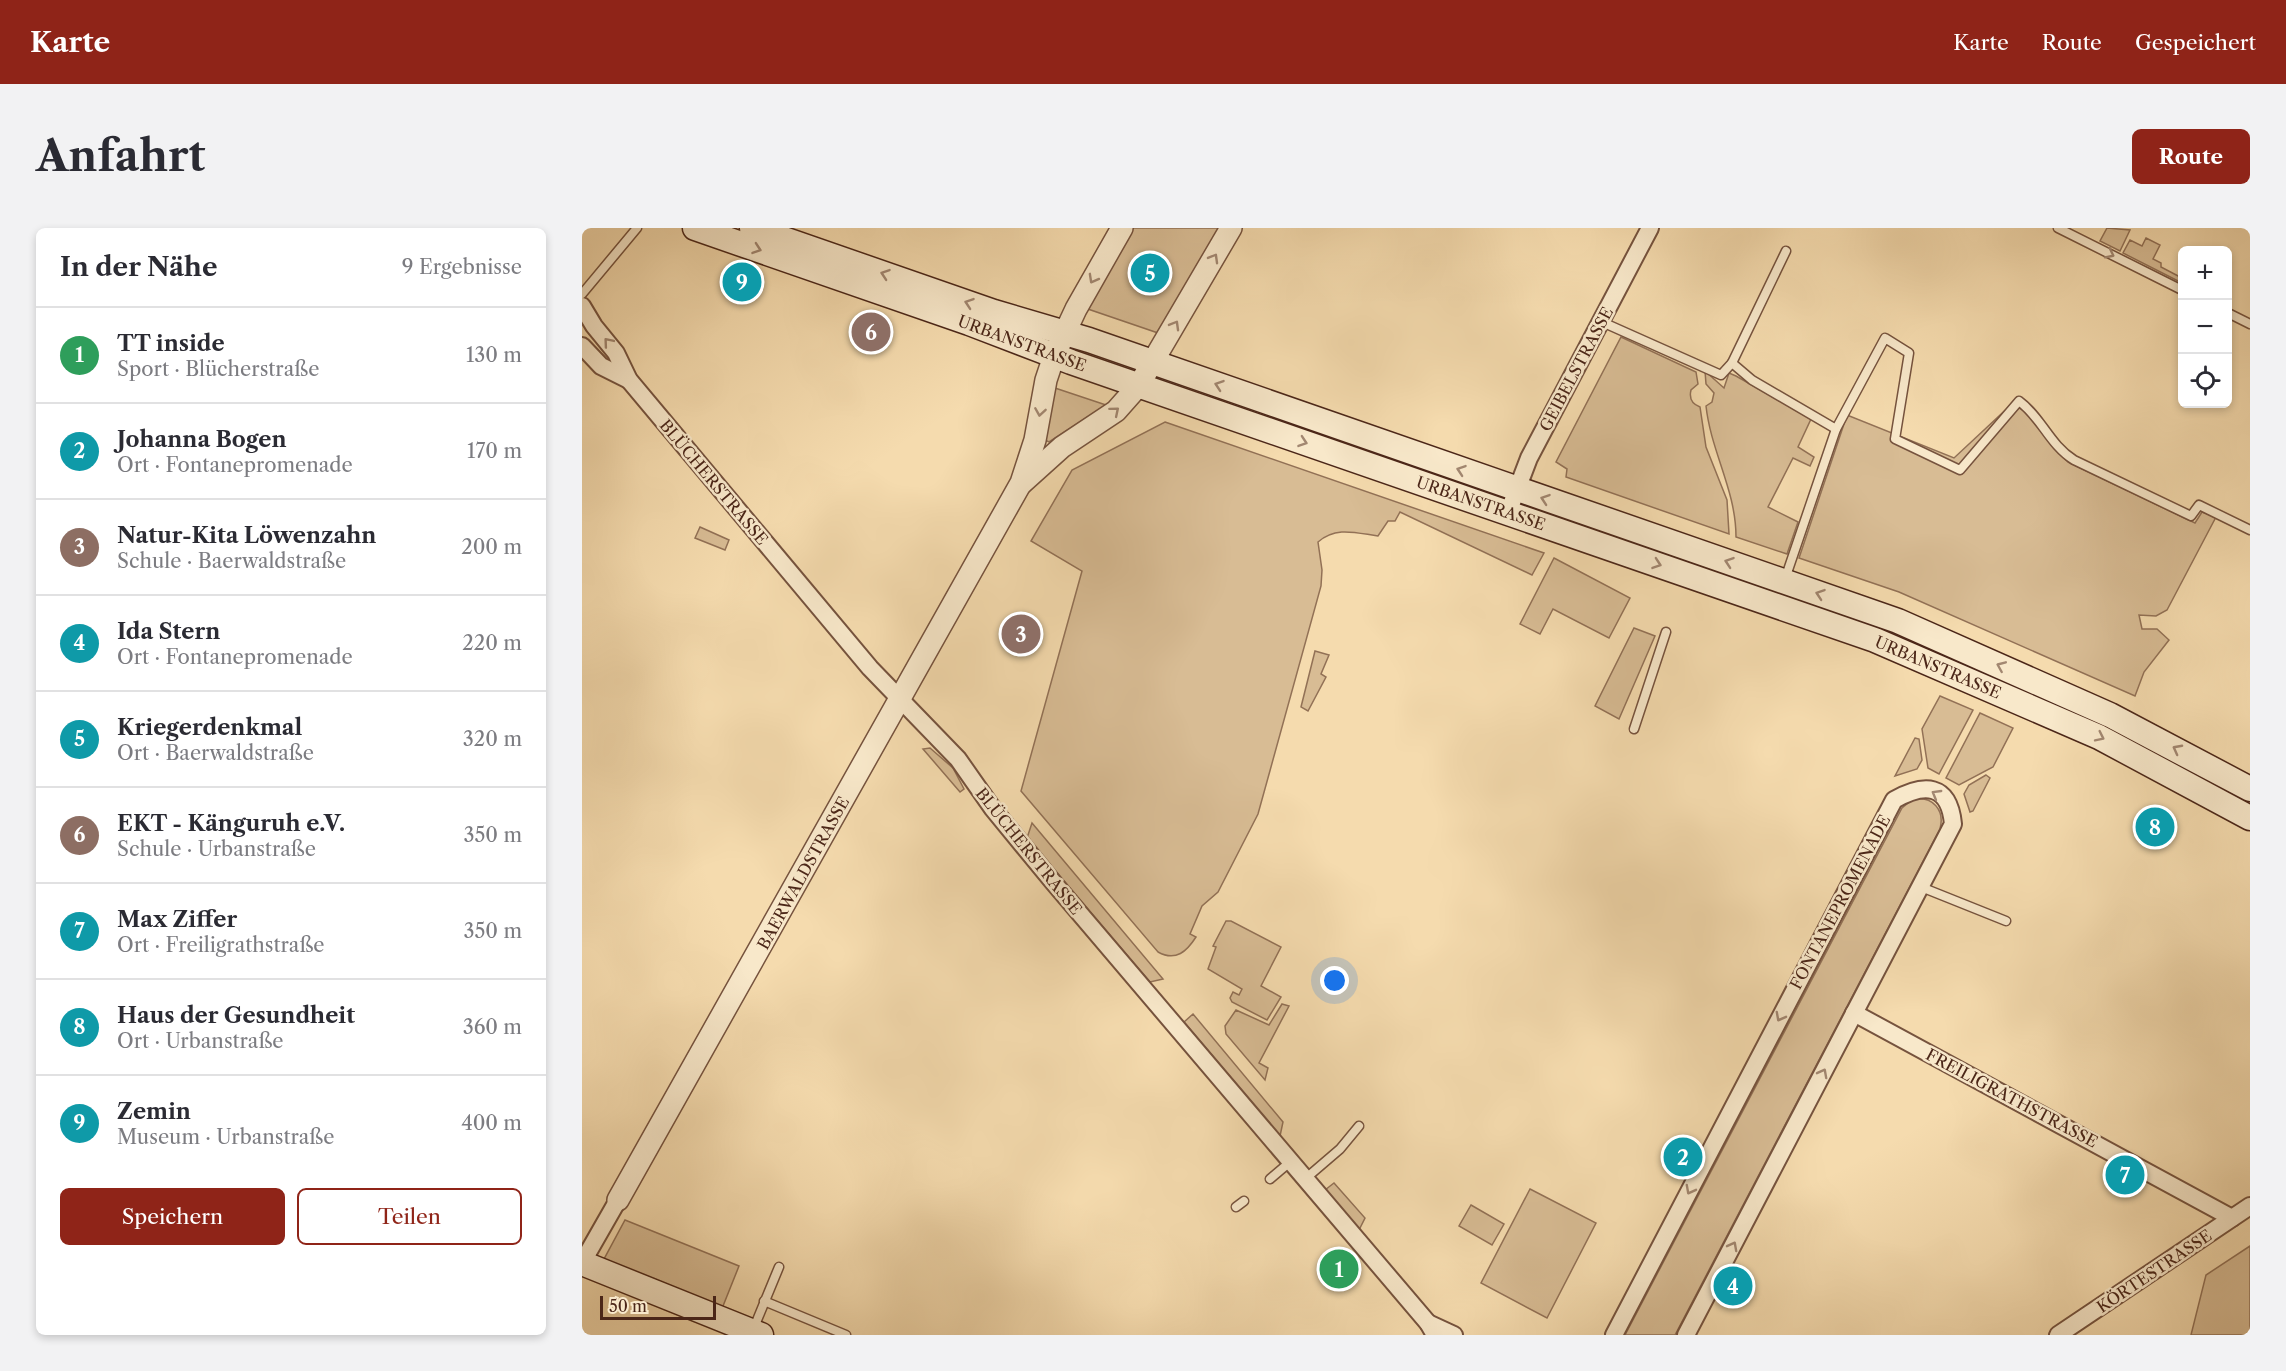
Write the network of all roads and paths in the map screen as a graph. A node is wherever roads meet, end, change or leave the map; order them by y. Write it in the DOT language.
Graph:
graph roads {
  1 [pos="637,228"];
  2 [pos="695,228"];
  3 [pos="752,228"];
  4 [pos="1122,228"];
  5 [pos="1231,228"];
  6 [pos="1650,228"];
  7 [pos="2058,228"];
  8 [pos="1786,251"];
  9 [pos="2178,288"];
  10 [pos="582,294"];
  11 [pos="582,306"];
  12 [pos="2232,315"];
  13 [pos="991,321"];
  14 [pos="1602,322"];
  15 [pos="2250,324"];
  16 [pos="1064,333"];
  17 [pos="582,346"];
  18 [pos="1054,356"];
  19 [pos="1154,362"];
  20 [pos="1732,363"];
  21 [pos="629,380"];
  22 [pos="1139,386"];
  23 [pos="1269,417"];
  24 [pos="1836,429"];
  25 [pos="1021,483"];
  26 [pos="1516,489"];
  27 [pos="1508,513"];
  28 [pos="1580,524"];
  29 [pos="2250,530"];
  30 [pos="1784,581"];
  31 [pos="1666,633"];
  32 [pos="900,699"];
  33 [pos="2063,706"];
  34 [pos="1634,729"];
  35 [pos="2250,789"];
  36 [pos="2250,818"];
  37 [pos="1921,887"];
  38 [pos="2006,921"];
  39 [pos="1854,1013"];
  40 [pos="1359,1126"];
  41 [pos="1290,1162"];
  42 [pos="1270,1179"];
  43 [pos="1305,1179"];
  44 [pos="618,1200"];
  45 [pos="1244,1201"];
  46 [pos="2250,1206"];
  47 [pos="1236,1207"];
  48 [pos="2232,1218"];
  49 [pos="582,1263"];
  50 [pos="779,1267"];
  51 [pos="764,1301"];
  52 [pos="1431,1329"];
  53 [pos="756,1333"];
  54 [pos="846,1335"];
  55 [pos="1454,1335"];
  56 [pos="1614,1335"];
  57 [pos="1686,1335"];
  58 [pos="2058,1335"];
  1 -- 10 [label="lane"];
  2 -- 13 [label="main road, URBANSTRASSE, one-way"];
  13 -- 3 [label="main road, URBANSTRASSE, one-way"];
  4 -- 16 [label="street, BAERWALDSTRASSE, one-way"];
  19 -- 5 [label="street, BAERWALDSTRASSE, one-way"];
  6 -- 14 [label="street, GEIBELSTRASSE"];
  7 -- 9 [label="lane, one-way"];
  8 -- 20 [label="lane"];
  21 -- 11 [label="street, BLÜCHERSTRASSE, one-way"];
  12 -- 15 [label="lane"];
  13 -- 16 [label="main road, URBANSTRASSE"];
  13 -- 18 [label="main road, URBANSTRASSE"];
  14 -- 20 [label="lane"];
  14 -- 26 [label="street, GEIBELSTRASSE"];
  16 -- 18 [label="street, BAERWALDSTRASSE"];
  16 -- 19 [label="main road, URBANSTRASSE"];
  17 -- 21 [label="street, BLÜCHERSTRASSE"];
  18 -- 22 [label="main road, URBANSTRASSE"];
  18 -- 25 [label="street, BAERWALDSTRASSE, one-way"];
  19 -- 22 [label="street, BAERWALDSTRASSE"];
  23 -- 19 [label="main road, URBANSTRASSE, one-way"];
  20 -- 24 [label="lane"];
  21 -- 32 [label="street, BLÜCHERSTRASSE"];
  22 -- 23 [label="main road, URBANSTRASSE"];
  25 -- 22 [label="street, BAERWALDSTRASSE, one-way"];
  26 -- 23 [label="main road, URBANSTRASSE, one-way"];
  23 -- 27 [label="main road, URBANSTRASSE, one-way"];
  24 -- 29 [label="lane"];
  24 -- 30 [label="lane"];
  25 -- 32 [label="street, BAERWALDSTRASSE"];
  26 -- 27 [label="street, GEIBELSTRASSE"];
  28 -- 26 [label="main road, URBANSTRASSE, one-way"];
  27 -- 28 [label="main road, URBANSTRASSE"];
  30 -- 28 [label="main road, URBANSTRASSE, one-way"];
  28 -- 33 [label="main road, URBANSTRASSE, one-way"];
  33 -- 30 [label="main road, URBANSTRASSE, one-way"];
  31 -- 34 [label="lane"];
  32 -- 41 [label="street, BLÜCHERSTRASSE"];
  32 -- 44 [label="street, BAERWALDSTRASSE"];
  35 -- 33 [label="main road, URBANSTRASSE, one-way"];
  33 -- 36 [label="main road, URBANSTRASSE, one-way"];
  37 -- 38 [label="lane"];
  37 -- 39 [label="street, FONTANEPROMENADE"];
  37 -- 56 [label="street, FONTANEPROMENADE, one-way"];
  39 -- 48 [label="street, FREILIGRATHSTRASSE"];
  57 -- 39 [label="street, FONTANEPROMENADE, one-way"];
  40 -- 43 [label="lane"];
  41 -- 42 [label="lane"];
  41 -- 43 [label="street, BLÜCHERSTRASSE"];
  43 -- 52 [label="street, BLÜCHERSTRASSE"];
  44 -- 49 [label="street, BAERWALDSTRASSE"];
  45 -- 47 [label="lane"];
  46 -- 48 [label="street, KÖRTESTRASSE"];
  48 -- 58 [label="street, KÖRTESTRASSE"];
  49 -- 53 [label="main road"];
  50 -- 51 [label="lane"];
  51 -- 53 [label="lane"];
  51 -- 54 [label="lane"];
  52 -- 55 [label="street, BLÜCHERSTRASSE"];
}
